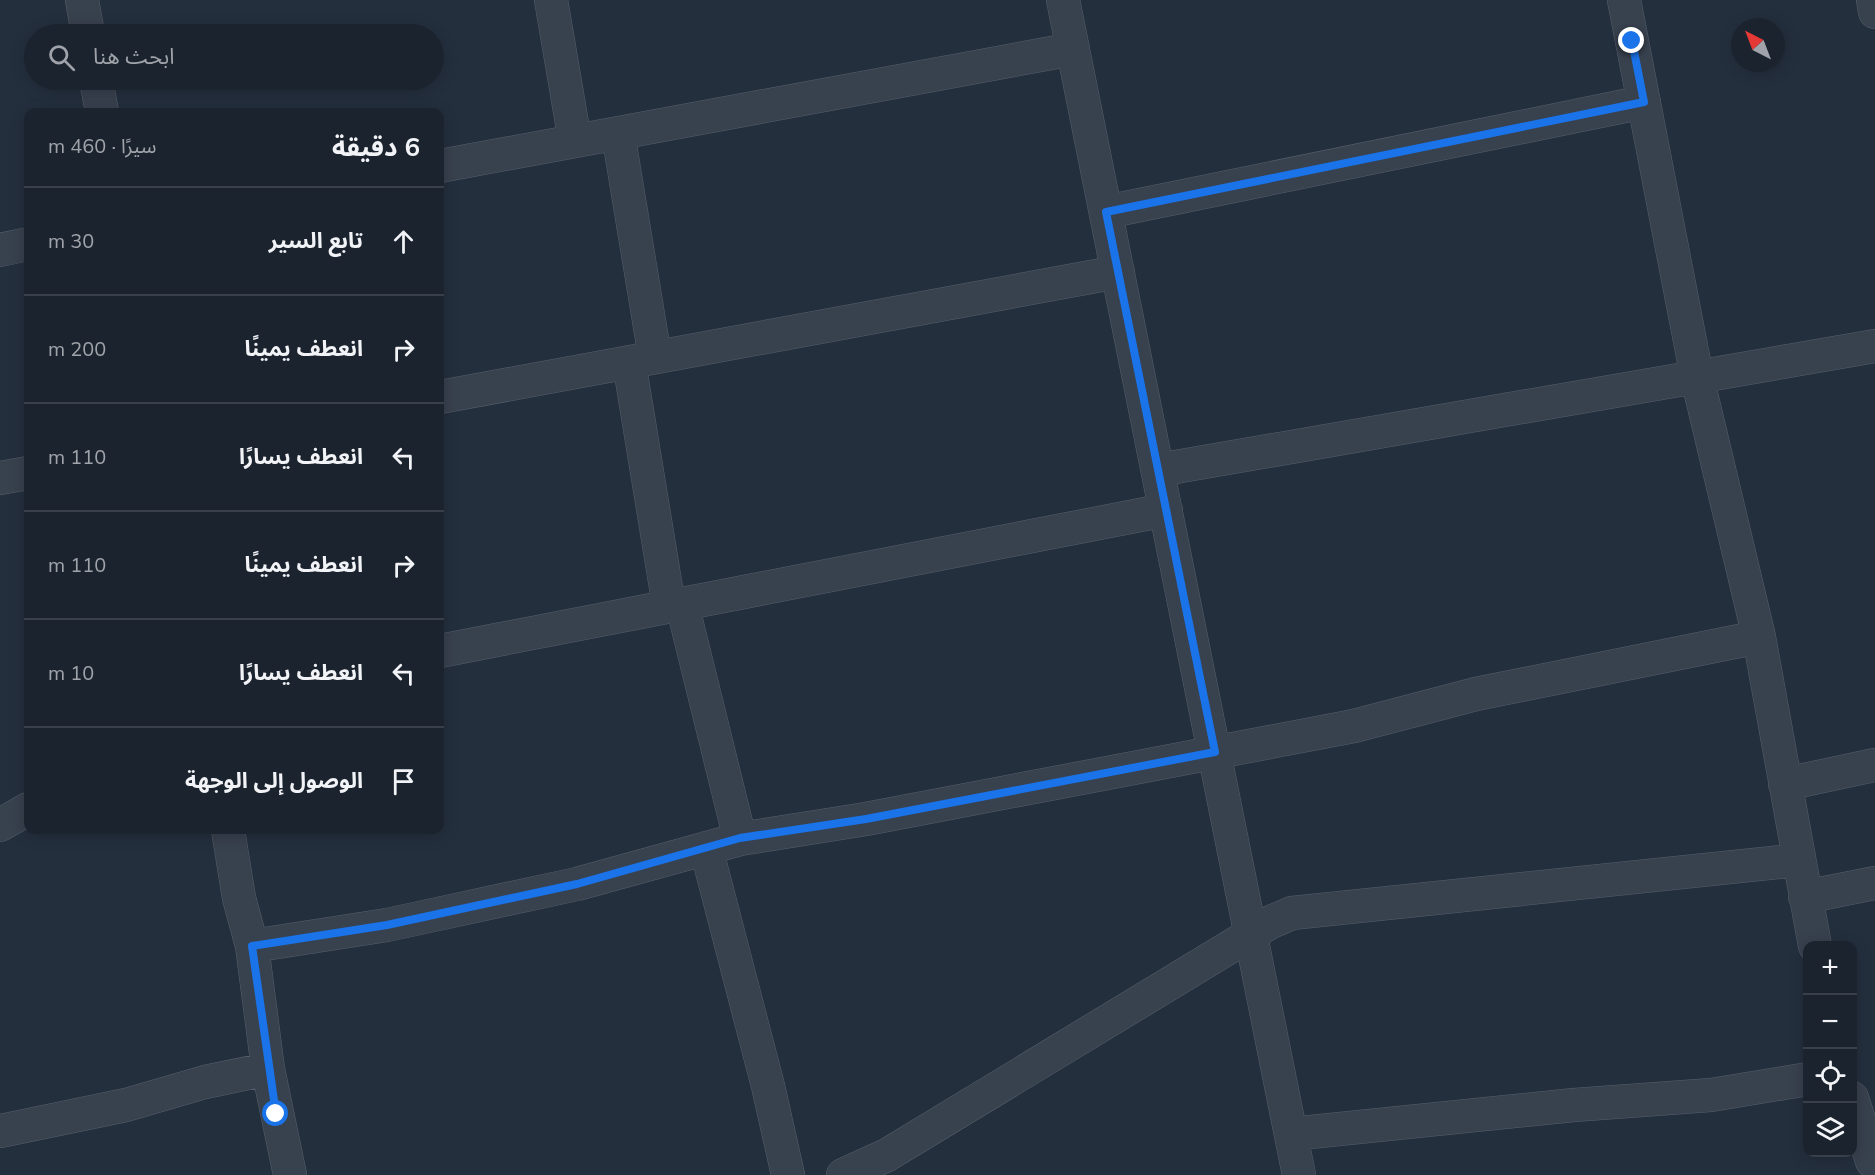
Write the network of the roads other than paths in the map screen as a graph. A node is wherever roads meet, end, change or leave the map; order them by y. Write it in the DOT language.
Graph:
graph roads {
  1 [pos="82,0"];
  2 [pos="551,0"];
  3 [pos="1064,0"];
  4 [pos="1624,0"];
  5 [pos="1873,0"];
  6 [pos="1875,12"];
  7 [pos="86,24"];
  8 [pos="1073,49"];
  9 [pos="98,90"];
  10 [pos="1644,102"];
  11 [pos="101,108"];
  12 [pos="618,133"];
  13 [pos="575,141"];
  14 [pos="444,165"];
  15 [pos="1106,212"];
  16 [pos="24,245"];
  17 [pos="0,250"];
  18 [pos="1118,272"];
  19 [pos="1875,346"];
  20 [pos="642,360"];
  21 [pos="1697,376"];
  22 [pos="444,396"];
  23 [pos="1158,470"];
  24 [pos="24,474"];
  25 [pos="0,478"];
  26 [pos="1166,510"];
  27 [pos="676,605"];
  28 [pos="1759,637"];
  29 [pos="444,650"];
  30 [pos="1215,752"];
  31 [pos="1875,765"];
  32 [pos="1785,784"];
  33 [pos="24,811"];
  34 [pos="0,825"];
  35 [pos="229,834"];
  36 [pos="740,838"];
  37 [pos="706,848"];
  38 [pos="1799,860"];
  39 [pos="1875,883"];
  40 [pos="1805,897"];
  41 [pos="1251,936"];
  42 [pos="1814,941"];
  43 [pos="252,946"];
  44 [pos="268,1069"];
  45 [pos="1803,1080"];
  46 [pos="1854,1103"];
  47 [pos="0,1131"];
  48 [pos="1291,1134"];
  49 [pos="1872,1161"];
  50 [pos="290,1175"];
  51 [pos="788,1175"];
  52 [pos="843,1175"];
  53 [pos="1299,1175"];
  1 -- 7 [label="street"];
  2 -- 13 [label="street"];
  3 -- 8 [label="street"];
  4 -- 10 [label="street"];
  5 -- 6 [label="street"];
  8 -- 12 [label="street"];
  8 -- 15 [label="street"];
  9 -- 11 [label="street"];
  10 -- 15 [label="street"];
  10 -- 21 [label="street"];
  12 -- 13 [label="street"];
  12 -- 20 [label="street"];
  13 -- 14 [label="street"];
  15 -- 18 [label="street"];
  16 -- 17 [label="street"];
  18 -- 20 [label="street"];
  18 -- 23 [label="street"];
  19 -- 21 [label="street"];
  20 -- 22 [label="street"];
  20 -- 27 [label="street"];
  21 -- 23 [label="street"];
  21 -- 28 [label="street"];
  23 -- 26 [label="street"];
  24 -- 25 [label="street"];
  26 -- 27 [label="street"];
  26 -- 30 [label="street"];
  27 -- 29 [label="street"];
  27 -- 36 [label="street"];
  28 -- 30 [label="street"];
  28 -- 32 [label="street"];
  30 -- 36 [label="street"];
  30 -- 41 [label="street"];
  31 -- 32 [label="street"];
  32 -- 38 [label="street"];
  33 -- 34 [label="street"];
  35 -- 43 [label="street"];
  36 -- 37 [label="street"];
  37 -- 43 [label="street"];
  37 -- 51 [label="street"];
  38 -- 40 [label="street"];
  38 -- 41 [label="street"];
  39 -- 40 [label="street"];
  40 -- 42 [label="street"];
  41 -- 48 [label="street"];
  41 -- 52 [label="street"];
  43 -- 44 [label="street"];
  44 -- 47 [label="street"];
  44 -- 50 [label="street"];
  45 -- 48 [label="street"];
  46 -- 49 [label="street"];
  48 -- 53 [label="street"];
}
